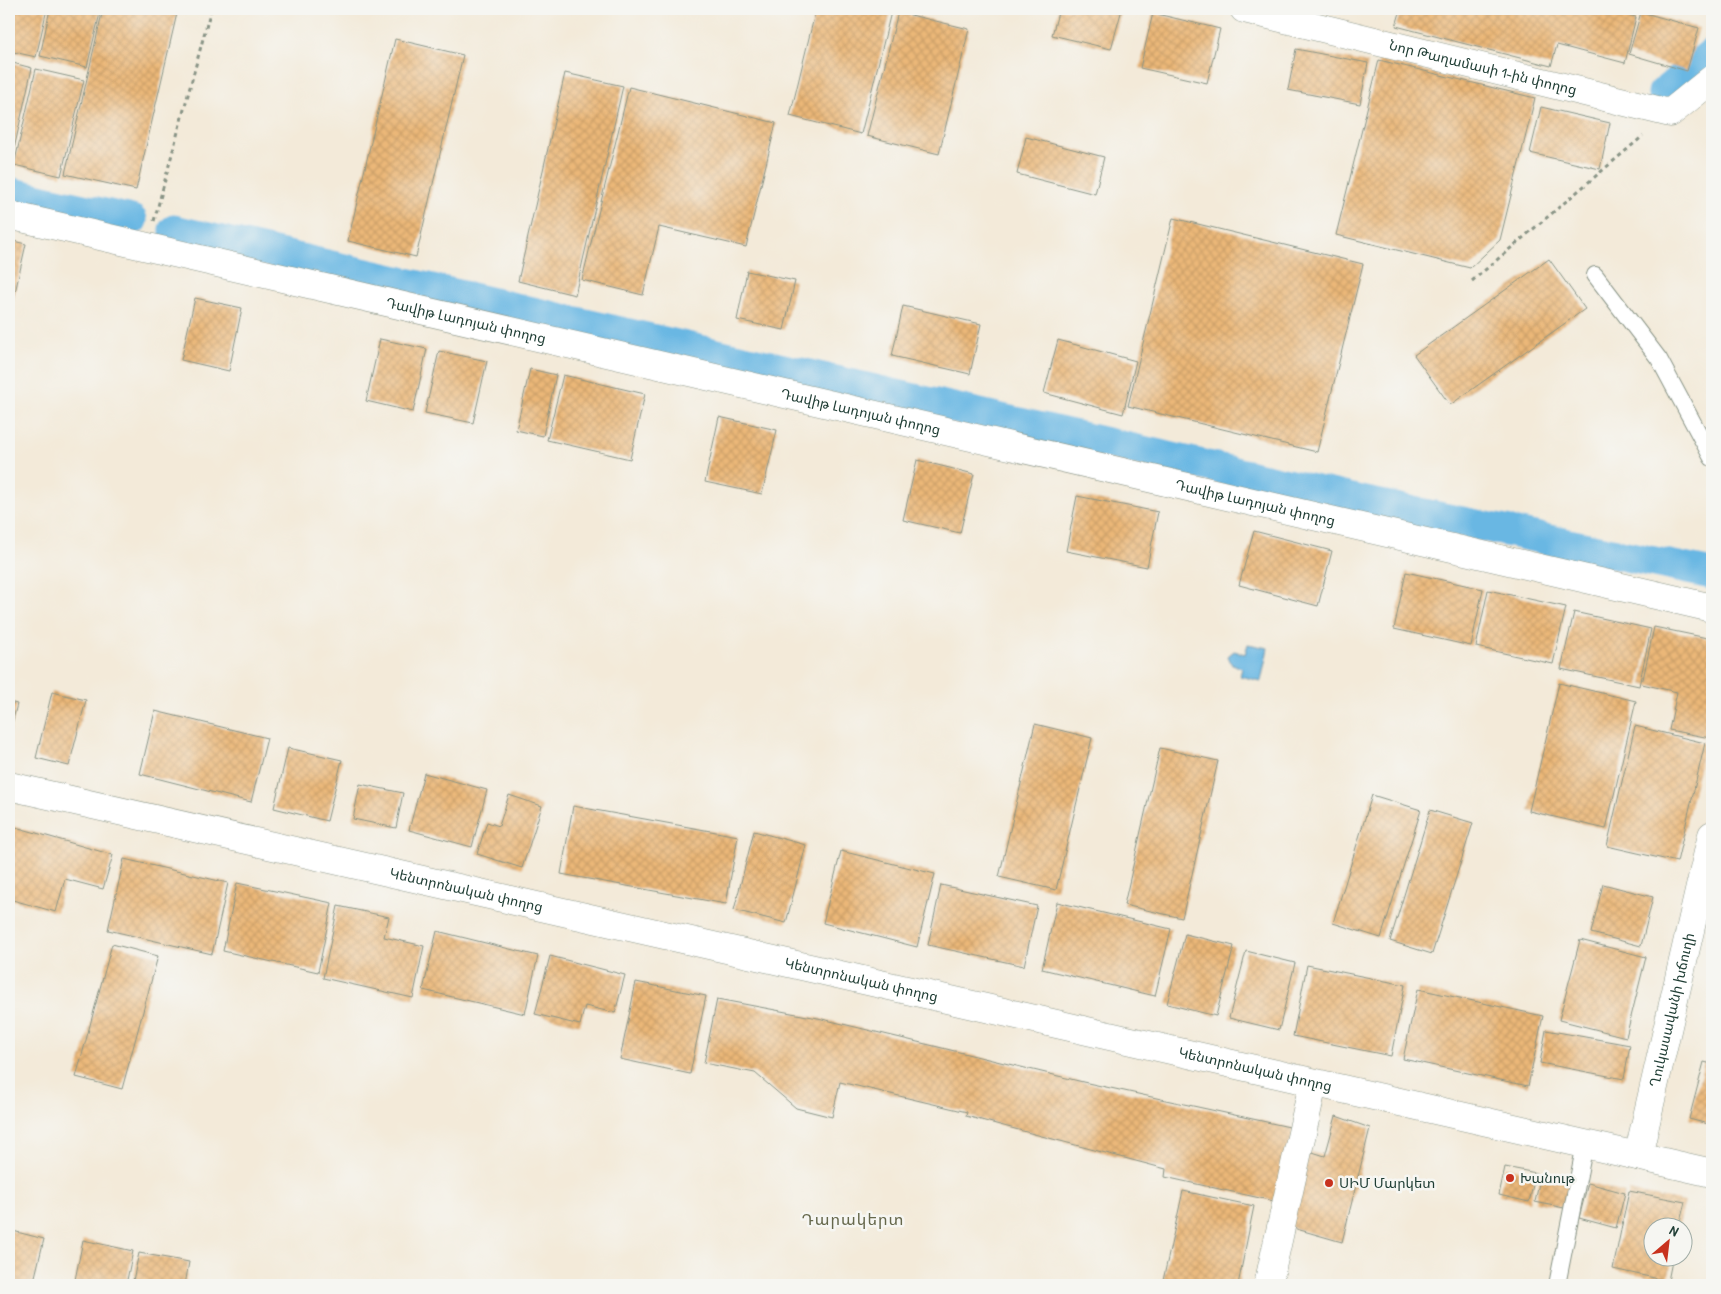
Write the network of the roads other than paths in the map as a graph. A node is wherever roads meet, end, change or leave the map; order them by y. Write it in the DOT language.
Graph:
graph roads {
  1 [pos="1244,9"];
  2 [pos="1712,78"];
  3 [pos="9,215"];
  4 [pos="1595,274"];
  5 [pos="1712,458"];
  6 [pos="1712,608"];
  7 [pos="9,786"];
  8 [pos="1712,835"];
  9 [pos="1314,1084"];
  10 [pos="1586,1144"];
  11 [pos="1638,1156"];
  12 [pos="1712,1172"];
  13 [pos="1268,1285"];
  14 [pos="1556,1285"];
  1 -- 2 [label="street, Նոր Թաղամասի 1-ին փողոց"];
  3 -- 6 [label="street, Դավիթ Լադոյան փողոց"];
  4 -- 5 [label="lane"];
  7 -- 9 [label="street, Կենտրոնական փողոց"];
  8 -- 11 [label="street, Ղուկասավանի խճուղի"];
  9 -- 10 [label="street, Կենտրոնական փողոց"];
  9 -- 13 [label="street"];
  10 -- 11 [label="street, Կենտրոնական փողոց"];
  10 -- 14 [label="lane"];
  11 -- 12 [label="street, Կենտրոնական փողոց"];
}
